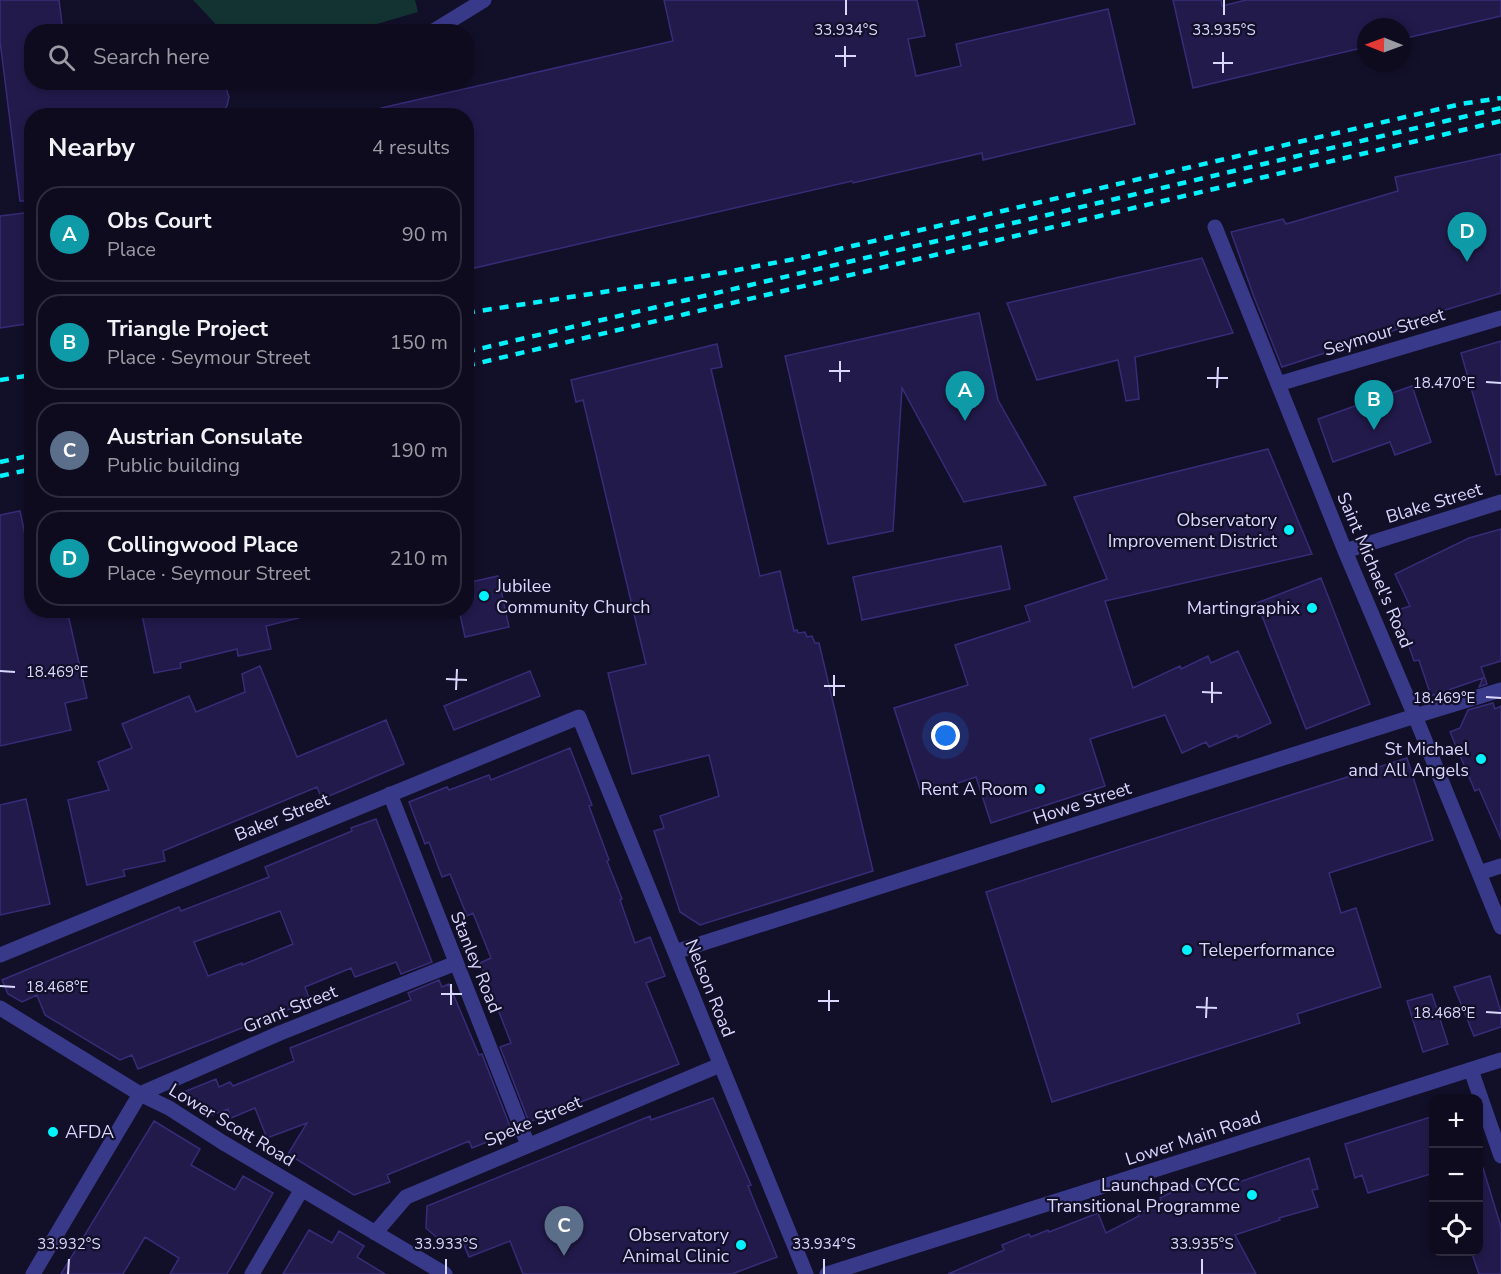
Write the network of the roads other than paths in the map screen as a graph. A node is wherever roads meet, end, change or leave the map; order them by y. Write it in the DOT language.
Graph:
graph roads {
  1 [pos="484,0"];
  2 [pos="445,24"];
  3 [pos="1215,227"];
  4 [pos="1501,318"];
  5 [pos="1278,384"];
  6 [pos="1501,502"];
  7 [pos="1345,551"];
  8 [pos="1501,690"];
  9 [pos="1415,716"];
  10 [pos="579,717"];
  11 [pos="390,794"];
  12 [pos="1501,867"];
  13 [pos="1479,873"];
  14 [pos="1501,927"];
  15 [pos="675,952"];
  16 [pos="0,955"];
  17 [pos="456,963"];
  18 [pos="0,1008"];
  19 [pos="1501,1060"];
  20 [pos="720,1065"];
  21 [pos="1471,1070"];
  22 [pos="140,1094"];
  23 [pos="528,1144"];
  24 [pos="1501,1156"];
  25 [pos="302,1189"];
  26 [pos="375,1233"];
  27 [pos="33,1274"];
  28 [pos="252,1274"];
  29 [pos="445,1274"];
  30 [pos="806,1274"];
  31 [pos="827,1274"];
  1 -- 2 [label="street"];
  3 -- 5 [label="street, Saint Michael's Road"];
  4 -- 5 [label="street, Seymour Street"];
  5 -- 7 [label="street, Saint Michael's Road"];
  6 -- 7 [label="street, Blake Street"];
  7 -- 9 [label="street, Saint Michael's Road"];
  8 -- 9 [label="street, Howe Street"];
  9 -- 13 [label="street, Saint Michael's Road"];
  9 -- 15 [label="street, Howe Street"];
  10 -- 11 [label="street, Baker Street"];
  10 -- 15 [label="street, Nelson Road"];
  11 -- 16 [label="street, Baker Street"];
  11 -- 17 [label="street, Stanley Road"];
  12 -- 13 [label="street"];
  13 -- 14 [label="street, Saint Michael's Road"];
  15 -- 20 [label="street, Nelson Road"];
  17 -- 22 [label="street, Grant Street"];
  17 -- 23 [label="street, Stanley Road"];
  18 -- 22 [label="street, Lower Scott Road"];
  19 -- 21 [label="street, Lower Main Road"];
  20 -- 23 [label="street, Speke Street"];
  20 -- 30 [label="street, Nelson Road"];
  21 -- 24 [label="street"];
  21 -- 31 [label="street, Lower Main Road"];
  22 -- 25 [label="street, Lower Scott Road"];
  22 -- 27 [label="street"];
  23 -- 26 [label="street, Speke Street"];
  25 -- 26 [label="street, Lower Scott Road"];
  25 -- 28 [label="street"];
  26 -- 29 [label="street, Lower Scott Road"];
}
